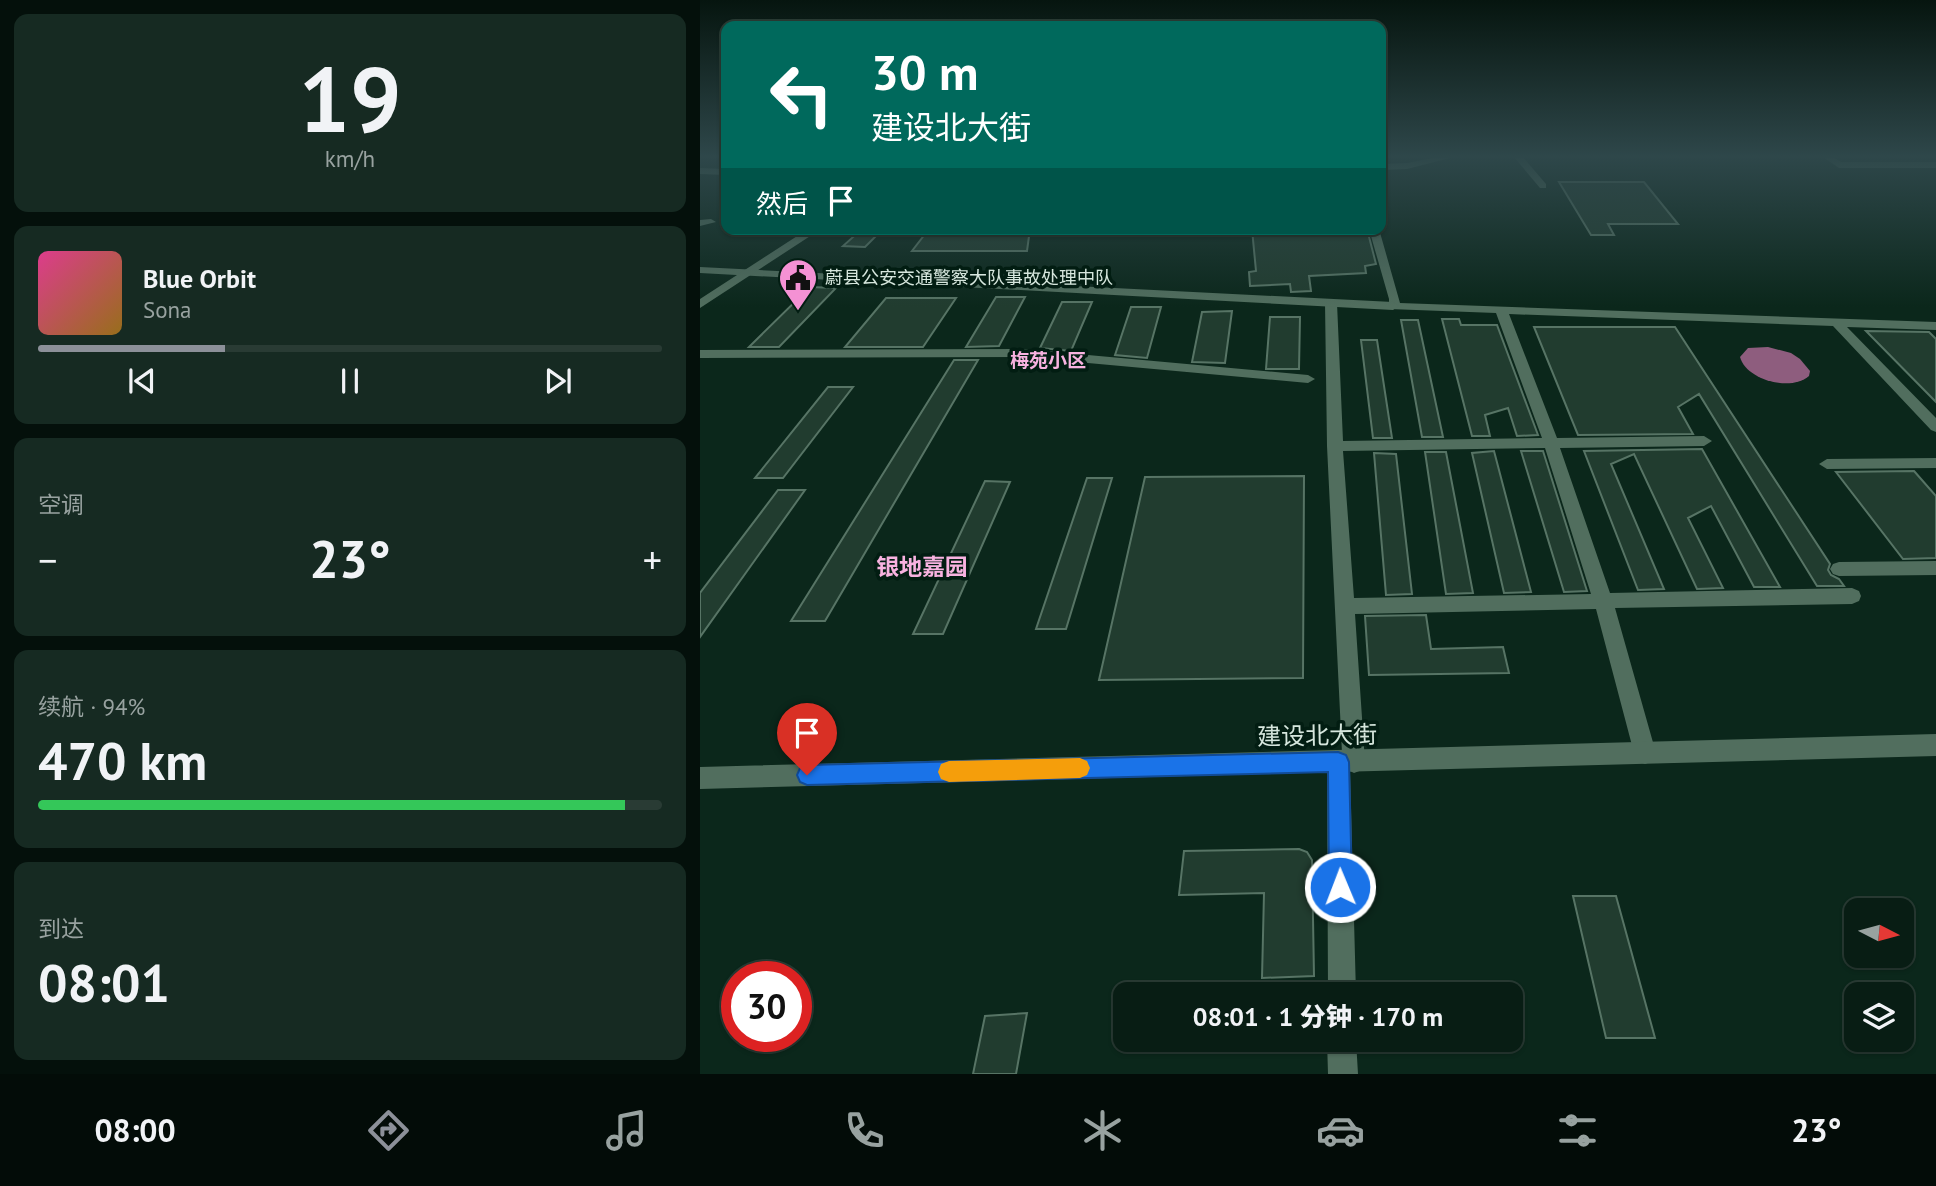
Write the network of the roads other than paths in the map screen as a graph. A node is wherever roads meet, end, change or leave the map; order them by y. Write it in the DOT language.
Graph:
graph roads {
  1 [pos="807,235"];
  2 [pos="1376,235"];
  3 [pos="700,270"];
  4 [pos="752,271"];
  5 [pos="1331,303"];
  6 [pos="700,304"];
  7 [pos="1393,306"];
  8 [pos="1501,310"];
  9 [pos="1836,323"];
  10 [pos="1936,326"];
  11 [pos="700,354"];
  12 [pos="1308,379"];
  13 [pos="1936,427"];
  14 [pos="1704,441"];
  15 [pos="1551,443"];
  16 [pos="1335,446"];
  17 [pos="1936,463"];
  18 [pos="1827,464"];
  19 [pos="1936,568"];
  20 [pos="1839,569"];
  21 [pos="1852,596"];
  22 [pos="1603,601"];
  23 [pos="1345,607"];
  24 [pos="1936,745"];
  25 [pos="1645,753"];
  26 [pos="1346,762"];
  27 [pos="700,778"];
  28 [pos="1342,982"];
  29 [pos="1342,1052"];
  30 [pos="1343,1074"];
  1 -- 4 [label="street"];
  2 -- 7 [label="street"];
  3 -- 4 [label="street"];
  4 -- 5 [label="street"];
  4 -- 6 [label="street"];
  5 -- 7 [label="street"];
  5 -- 16 [label="street"];
  7 -- 8 [label="street"];
  8 -- 9 [label="street"];
  8 -- 15 [label="street"];
  9 -- 10 [label="street"];
  9 -- 13 [label="street"];
  11 -- 12 [label="street"];
  14 -- 15 [label="street"];
  15 -- 16 [label="street"];
  15 -- 22 [label="street"];
  16 -- 23 [label="street"];
  17 -- 18 [label="street"];
  19 -- 20 [label="street"];
  21 -- 22 [label="street"];
  22 -- 23 [label="street"];
  22 -- 25 [label="street"];
  23 -- 26 [label="street"];
  24 -- 25 [label="street, 建设北大街"];
  25 -- 26 [label="street, 建设北大街"];
  26 -- 27 [label="street, 建设北大街"];
  26 -- 28 [label="street"];
  29 -- 30 [label="street"];
}
